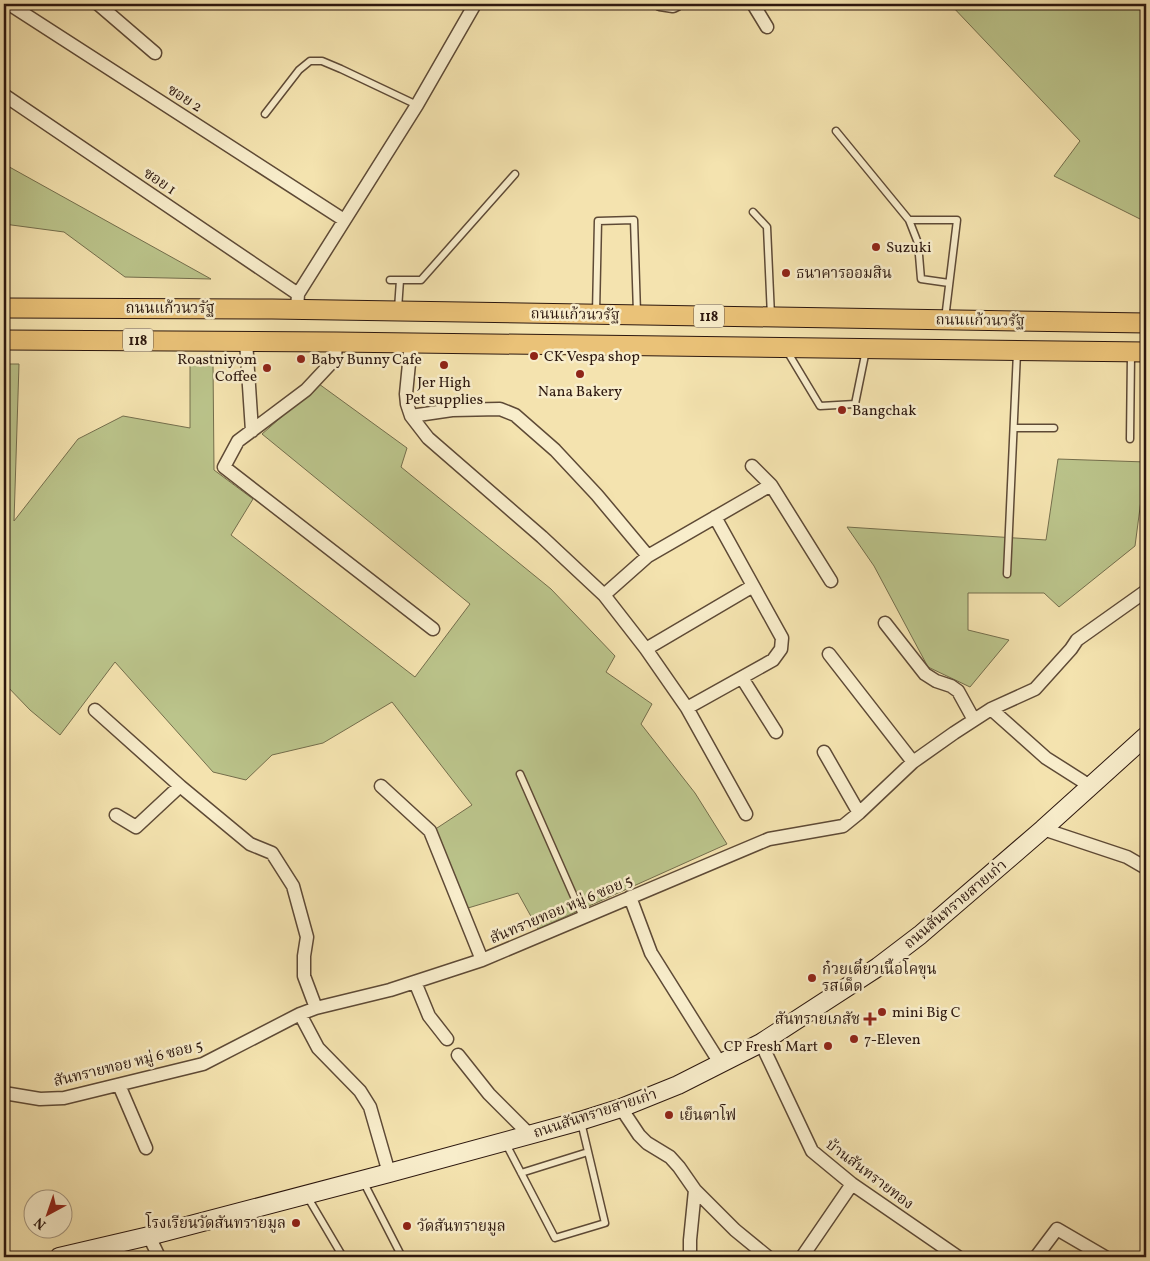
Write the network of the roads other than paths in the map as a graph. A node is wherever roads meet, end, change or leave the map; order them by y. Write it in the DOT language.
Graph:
graph roads {
  1 [pos="9,4"];
  2 [pos="98,4"];
  3 [pos="475,4"];
  4 [pos="660,4"];
  5 [pos="677,4"];
  6 [pos="753,4"];
  7 [pos="767,28"];
  8 [pos="155,53"];
  9 [pos="4,95"];
  10 [pos="417,105"];
  11 [pos="265,114"];
  12 [pos="836,131"];
  13 [pos="515,174"];
  14 [pos="753,212"];
  15 [pos="344,220"];
  16 [pos="909,220"];
  17 [pos="390,280"];
  18 [pos="400,280"];
  19 [pos="949,283"];
  20 [pos="297,302"];
  21 [pos="4,308"];
  22 [pos="398,311"];
  23 [pos="596,314"];
  24 [pos="637,314"];
  25 [pos="771,317"];
  26 [pos="944,320"];
  27 [pos="1146,323"];
  28 [pos="4,340"];
  29 [pos="246,341"];
  30 [pos="336,342"];
  31 [pos="411,343"];
  32 [pos="785,348"];
  33 [pos="866,349"];
  34 [pos="1017,351"];
  35 [pos="1139,352"];
  36 [pos="411,416"];
  37 [pos="1014,428"];
  38 [pos="1054,428"];
  39 [pos="252,431"];
  40 [pos="1130,439"];
  41 [pos="752,466"];
  42 [pos="771,485"];
  43 [pos="715,517"];
  44 [pos="648,556"];
  45 [pos="1007,574"];
  46 [pos="831,581"];
  47 [pos="753,586"];
  48 [pos="1146,591"];
  49 [pos="604,594"];
  50 [pos="885,623"];
  51 [pos="433,629"];
  52 [pos="646,649"];
  53 [pos="829,654"];
  54 [pos="742,678"];
  55 [pos="687,708"];
  56 [pos="991,709"];
  57 [pos="95,710"];
  58 [pos="974,720"];
  59 [pos="776,732"];
  60 [pos="1146,736"];
  61 [pos="824,752"];
  62 [pos="913,762"];
  63 [pos="520,774"];
  64 [pos="180,786"];
  65 [pos="381,786"];
  66 [pos="1090,786"];
  67 [pos="859,813"];
  68 [pos="746,814"];
  69 [pos="116,815"];
  70 [pos="1043,828"];
  71 [pos="1146,868"];
  72 [pos="630,898"];
  73 [pos="583,917"];
  74 [pos="1146,925"];
  75 [pos="1146,933"];
  76 [pos="482,960"];
  77 [pos="415,982"];
  78 [pos="316,1008"];
  79 [pos="300,1014"];
  80 [pos="447,1039"];
  81 [pos="760,1043"];
  82 [pos="458,1055"];
  83 [pos="720,1063"];
  84 [pos="118,1085"];
  85 [pos="4,1093"];
  86 [pos="621,1108"];
  87 [pos="580,1121"];
  88 [pos="530,1135"];
  89 [pos="505,1142"];
  90 [pos="146,1148"];
  91 [pos="588,1152"];
  92 [pos="521,1173"];
  93 [pos="389,1174"];
  94 [pos="363,1180"];
  95 [pos="852,1184"];
  96 [pos="695,1190"];
  97 [pos="306,1195"];
  98 [pos="149,1236"];
  99 [pos="59,1257"];
  100 [pos="159,1257"];
  101 [pos="343,1257"];
  102 [pos="400,1257"];
  103 [pos="690,1257"];
  104 [pos="768,1257"];
  105 [pos="802,1257"];
  106 [pos="958,1257"];
  107 [pos="1036,1257"];
  108 [pos="1105,1257"];
  1 -- 15 [label="street, ซอย 2"];
  2 -- 8 [label="street"];
  3 -- 10 [label="street"];
  4 -- 5 [label="street"];
  6 -- 7 [label="street"];
  9 -- 20 [label="street, ซอย 1"];
  10 -- 11 [label="lane"];
  10 -- 15 [label="street"];
  12 -- 16 [label="lane"];
  13 -- 18 [label="lane"];
  14 -- 25 [label="lane"];
  15 -- 20 [label="street"];
  16 -- 19 [label="lane"];
  16 -- 19 [label="lane"];
  17 -- 18 [label="lane"];
  18 -- 22 [label="lane"];
  19 -- 26 [label="lane"];
  20 -- 21 [label="main road, ถนนแก้วนวรัฐ / 118"];
  20 -- 22 [label="main road, ถนนแก้วนวรัฐ / 118"];
  22 -- 23 [label="main road, ถนนแก้วนวรัฐ / 118"];
  23 -- 24 [label="main road, ถนนแก้วนวรัฐ / 118"];
  23 -- 24 [label="lane"];
  24 -- 25 [label="main road, ถนนแก้วนวรัฐ / 118"];
  25 -- 26 [label="main road, ถนนแก้วนวรัฐ / 118"];
  26 -- 27 [label="main road, ถนนแก้วนวรัฐ / 118"];
  28 -- 29 [label="main road, ถนนแก้วนวรัฐ / 118"];
  29 -- 30 [label="main road, ถนนแก้วนวรัฐ / 118"];
  29 -- 39 [label="street"];
  30 -- 31 [label="main road, ถนนแก้วนวรัฐ / 118"];
  30 -- 39 [label="street"];
  31 -- 32 [label="main road, ถนนแก้วนวรัฐ / 118"];
  31 -- 36 [label="street"];
  32 -- 33 [label="main road, ถนนแก้วนวรัฐ / 118"];
  32 -- 33 [label="lane"];
  33 -- 34 [label="main road, ถนนแก้วนวรัฐ / 118"];
  34 -- 35 [label="main road, ถนนแก้วนวรัฐ / 118"];
  34 -- 37 [label="lane"];
  35 -- 40 [label="lane"];
  36 -- 44 [label="street"];
  36 -- 49 [label="street"];
  37 -- 38 [label="lane"];
  37 -- 45 [label="lane"];
  39 -- 51 [label="street"];
  41 -- 42 [label="street"];
  42 -- 43 [label="street"];
  42 -- 46 [label="street"];
  43 -- 44 [label="street"];
  43 -- 47 [label="street"];
  44 -- 49 [label="street"];
  47 -- 52 [label="street"];
  47 -- 54 [label="street"];
  48 -- 56 [label="street, สันทรายทอย หมู่ 6 ซอย 5"];
  49 -- 52 [label="street"];
  50 -- 58 [label="street"];
  52 -- 55 [label="street"];
  53 -- 62 [label="street"];
  54 -- 55 [label="street"];
  54 -- 59 [label="street"];
  55 -- 68 [label="street"];
  56 -- 58 [label="street, สันทรายทอย หมู่ 6 ซอย 5"];
  56 -- 66 [label="street"];
  57 -- 64 [label="street"];
  58 -- 62 [label="street, สันทรายทอย หมู่ 6 ซอย 5"];
  60 -- 66 [label="main road, ถนนสันทรายสายเก่า"];
  61 -- 67 [label="street"];
  62 -- 67 [label="street, สันทรายทอย หมู่ 6 ซอย 5"];
  63 -- 73 [label="lane"];
  64 -- 69 [label="street"];
  64 -- 78 [label="street"];
  65 -- 76 [label="street"];
  66 -- 70 [label="main road, ถนนสันทรายสายเก่า"];
  67 -- 72 [label="street, สันทรายทอย หมู่ 6 ซอย 5"];
  70 -- 71 [label="street"];
  70 -- 81 [label="main road, ถนนสันทรายสายเก่า"];
  72 -- 73 [label="street, สันทรายทอย หมู่ 6 ซอย 5"];
  72 -- 83 [label="street"];
  73 -- 76 [label="street, สันทรายทอย หมู่ 6 ซอย 5"];
  74 -- 75 [label="lane"];
  76 -- 77 [label="street, สันทรายทอย หมู่ 6 ซอย 5"];
  77 -- 78 [label="street, สันทรายทอย หมู่ 6 ซอย 5"];
  77 -- 80 [label="street"];
  78 -- 79 [label="street, สันทรายทอย หมู่ 6 ซอย 5"];
  79 -- 84 [label="street, สันทรายทอย หมู่ 6 ซอย 5"];
  79 -- 93 [label="street"];
  81 -- 83 [label="main road, ถนนสันทรายสายเก่า"];
  81 -- 95 [label="street, บ้านสันทรายทอง"];
  82 -- 88 [label="street"];
  83 -- 86 [label="main road, ถนนสันทรายสายเก่า"];
  84 -- 85 [label="street, สันทรายทอย หมู่ 6 ซอย 5"];
  84 -- 90 [label="street"];
  86 -- 87 [label="main road, ถนนสันทรายสายเก่า"];
  86 -- 96 [label="street"];
  87 -- 88 [label="main road, ถนนสันทรายสายเก่า"];
  87 -- 91 [label="lane"];
  88 -- 89 [label="main road, ถนนสันทรายสายเก่า"];
  89 -- 92 [label="lane"];
  89 -- 93 [label="main road, ถนนสันทรายสายเก่า"];
  91 -- 92 [label="lane"];
  91 -- 92 [label="lane"];
  93 -- 94 [label="main road, ถนนสันทรายสายเก่า"];
  94 -- 97 [label="main road, ถนนสันทรายสายเก่า"];
  94 -- 102 [label="lane"];
  95 -- 105 [label="street"];
  95 -- 106 [label="street, บ้านสันทรายทอง"];
  96 -- 103 [label="street"];
  96 -- 104 [label="street"];
  97 -- 98 [label="main road, ถนนสันทรายสายเก่า"];
  97 -- 101 [label="lane"];
  98 -- 99 [label="main road, ถนนสันทรายสายเก่า"];
  98 -- 100 [label="street"];
  107 -- 108 [label="street"];
}
